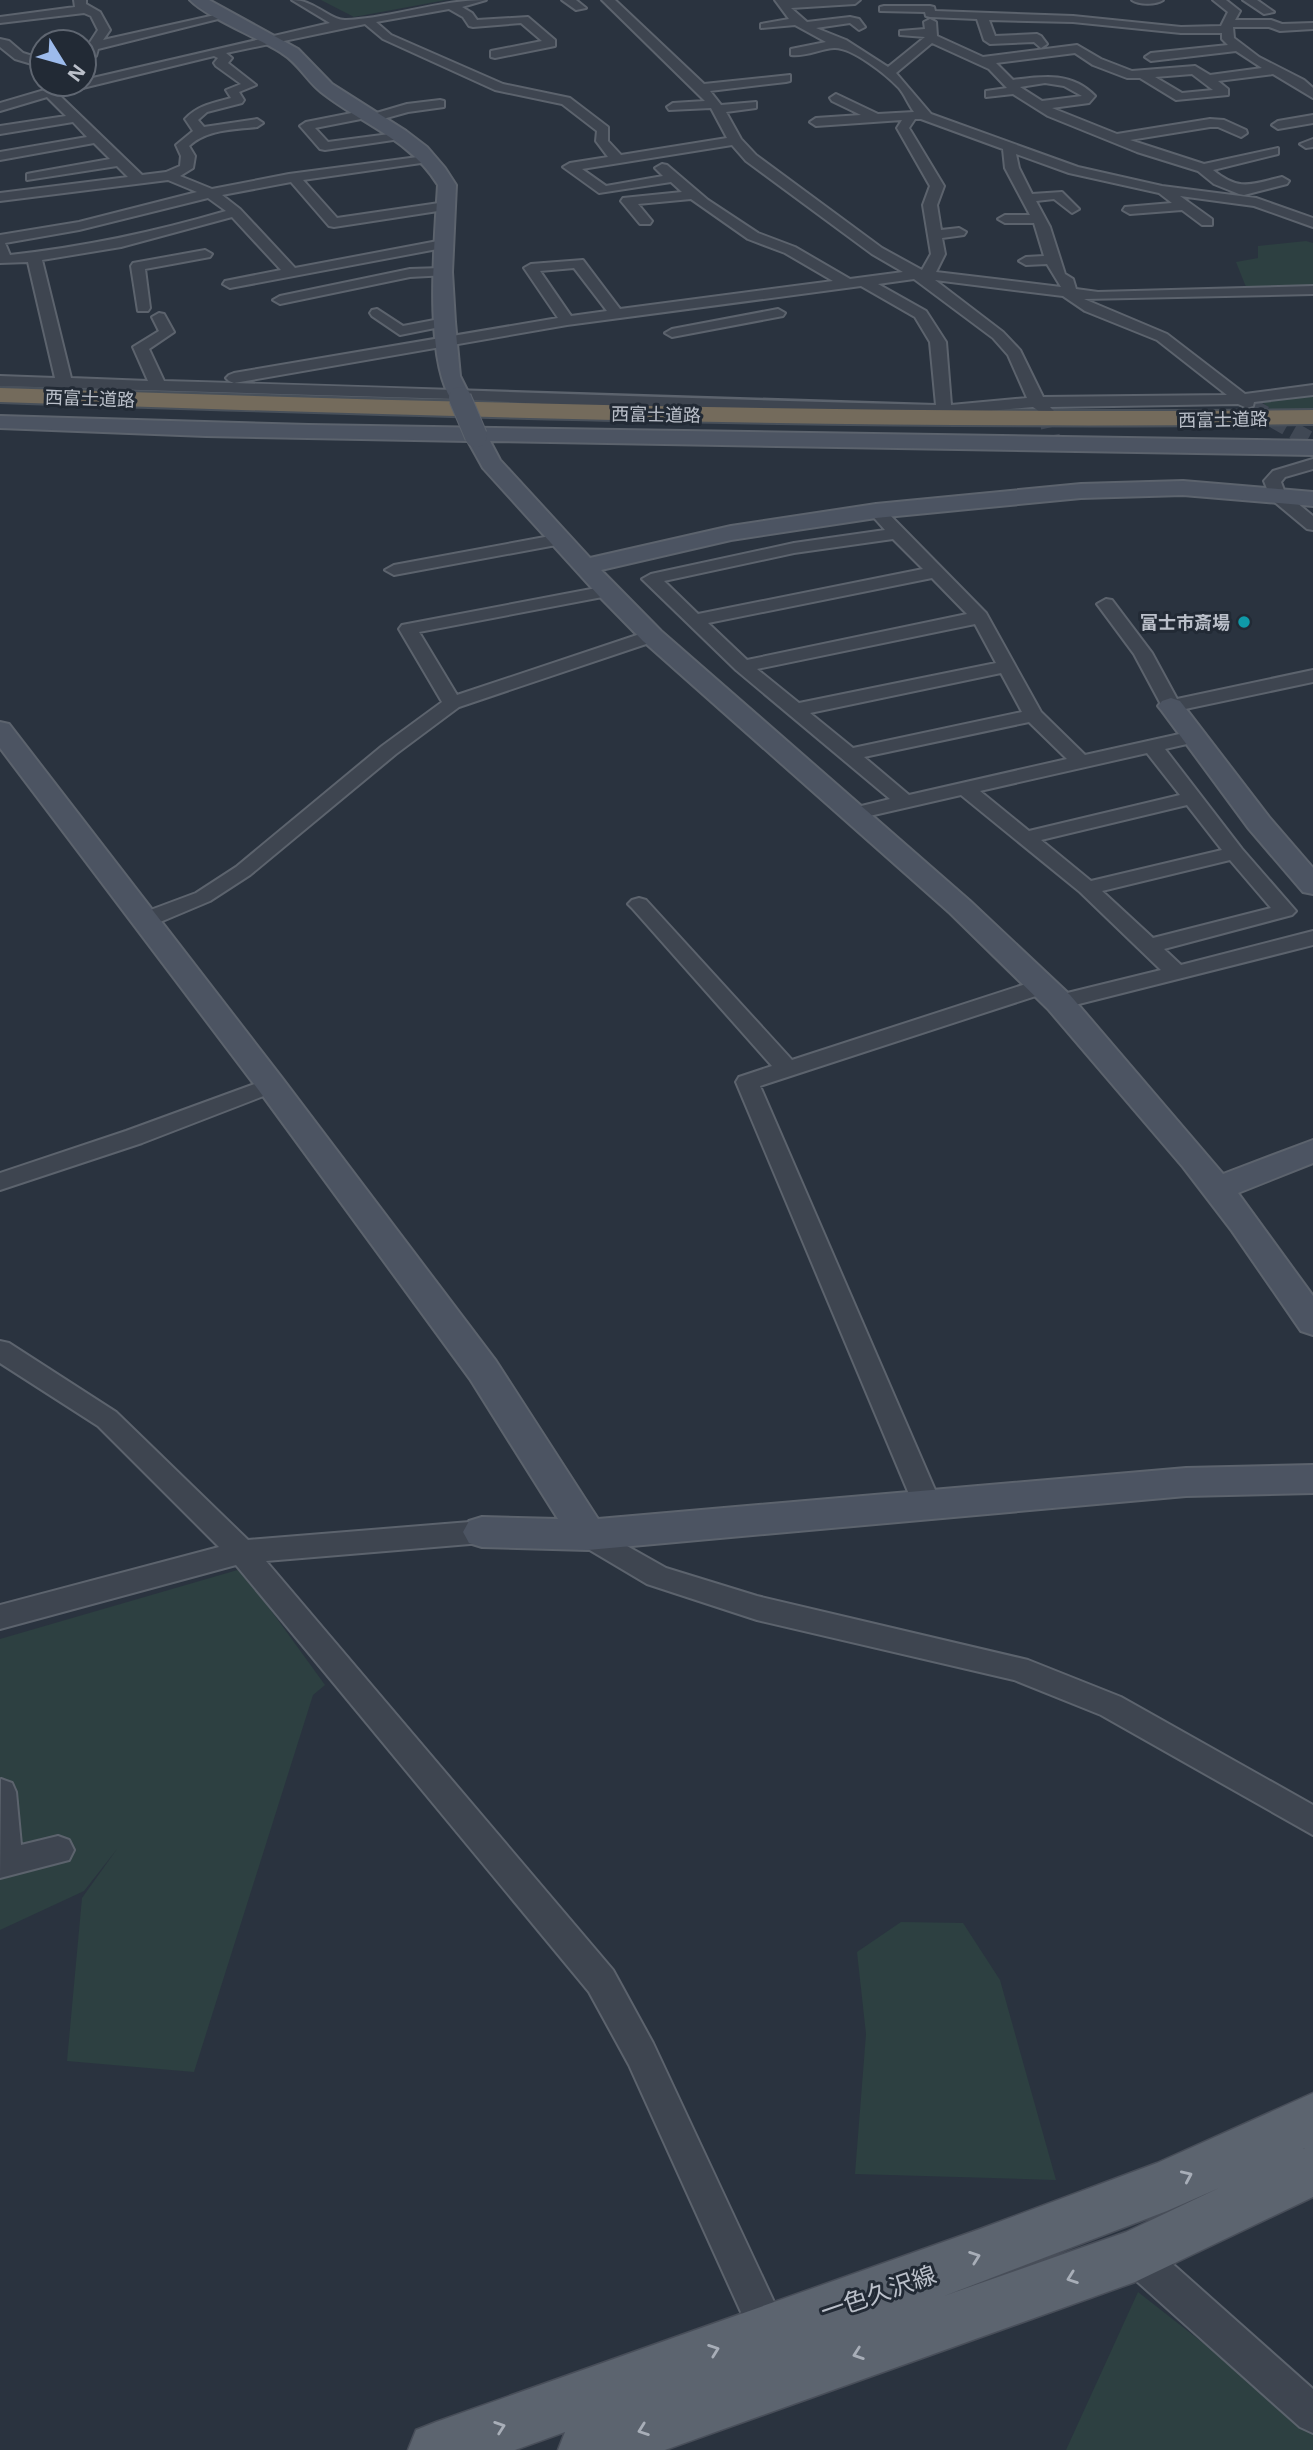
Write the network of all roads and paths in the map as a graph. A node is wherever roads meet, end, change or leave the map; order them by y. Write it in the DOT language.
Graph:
graph roads {
  1 [pos="198,0"];
  2 [pos="298,0"];
  3 [pos="480,0"];
  4 [pos="568,0"];
  5 [pos="608,0"];
  6 [pos="1138,0"];
  7 [pos="1157,0"];
  8 [pos="1219,0"];
  9 [pos="1249,0"];
  10 [pos="855,1"];
  11 [pos="782,3"];
  12 [pos="83,4"];
  13 [pos="521,4"];
  14 [pos="451,5"];
  15 [pos="580,8"];
  16 [pos="884,9"];
  17 [pos="930,11"];
  18 [pos="1268,12"];
  19 [pos="902,14"];
  20 [pos="224,16"];
  21 [pos="982,16"];
  22 [pos="524,19"];
  23 [pos="0,20"];
  24 [pos="367,20"];
  25 [pos="800,24"];
  26 [pos="342,25"];
  27 [pos="765,26"];
  28 [pos="1311,26"];
  29 [pos="859,27"];
  30 [pos="1228,28"];
  31 [pos="904,33"];
  32 [pos="931,36"];
  33 [pos="98,40"];
  34 [pos="270,40"];
  35 [pos="0,43"];
  36 [pos="842,43"];
  37 [pos="98,45"];
  38 [pos="1239,47"];
  39 [pos="1167,48"];
  40 [pos="1047,51"];
  41 [pos="795,52"];
  42 [pos="859,52"];
  43 [pos="218,53"];
  44 [pos="420,53"];
  45 [pos="930,53"];
  46 [pos="495,54"];
  47 [pos="911,55"];
  48 [pos="399,57"];
  49 [pos="1151,57"];
  50 [pos="819,58"];
  51 [pos="28,59"];
  52 [pos="98,60"];
  53 [pos="981,61"];
  54 [pos="105,69"];
  55 [pos="1302,71"];
  56 [pos="98,72"];
  57 [pos="889,72"];
  58 [pos="1278,72"];
  59 [pos="236,74"];
  60 [pos="1144,75"];
  61 [pos="215,78"];
  62 [pos="786,78"];
  63 [pos="1209,79"];
  64 [pos="1014,87"];
  65 [pos="701,88"];
  66 [pos="990,94"];
  67 [pos="1313,94"];
  68 [pos="28,98"];
  69 [pos="63,98"];
  70 [pos="836,98"];
  71 [pos="440,104"];
  72 [pos="752,105"];
  73 [pos="1042,105"];
  74 [pos="0,107"];
  75 [pos="673,107"];
  76 [pos="716,107"];
  77 [pos="369,116"];
  78 [pos="873,117"];
  79 [pos="74,118"];
  80 [pos="913,119"];
  81 [pos="1313,119"];
  82 [pos="816,122"];
  83 [pos="257,123"];
  84 [pos="1278,125"];
  85 [pos="0,130"];
  86 [pos="201,131"];
  87 [pos="838,131"];
  88 [pos="1241,133"];
  89 [pos="400,135"];
  90 [pos="1118,138"];
  91 [pos="95,139"];
  92 [pos="735,141"];
  93 [pos="1012,148"];
  94 [pos="1273,151"];
  95 [pos="646,155"];
  96 [pos="0,156"];
  97 [pos="428,158"];
  98 [pos="617,159"];
  99 [pos="117,162"];
  100 [pos="1203,168"];
  101 [pos="169,176"];
  102 [pos="137,178"];
  103 [pos="673,178"];
  104 [pos="295,179"];
  105 [pos="13,180"];
  106 [pos="1282,181"];
  107 [pos="1162,190"];
  108 [pos="1242,190"];
  109 [pos="210,193"];
  110 [pos="694,195"];
  111 [pos="0,197"];
  112 [pos="1028,198"];
  113 [pos="1256,202"];
  114 [pos="446,206"];
  115 [pos="1185,206"];
  116 [pos="1072,209"];
  117 [pos="1130,210"];
  118 [pos="234,212"];
  119 [pos="1005,219"];
  120 [pos="1039,219"];
  121 [pos="645,221"];
  122 [pos="1207,222"];
  123 [pos="1313,223"];
  124 [pos="181,230"];
  125 [pos="959,232"];
  126 [pos="935,235"];
  127 [pos="0,239"];
  128 [pos="443,244"];
  129 [pos="0,245"];
  130 [pos="34,257"];
  131 [pos="1052,260"];
  132 [pos="1026,261"];
  133 [pos="290,271"];
  134 [pos="442,272"];
  135 [pos="221,274"];
  136 [pos="922,274"];
  137 [pos="863,281"];
  138 [pos="847,283"];
  139 [pos="937,290"];
  140 [pos="1313,290"];
  141 [pos="1069,293"];
  142 [pos="762,295"];
  143 [pos="280,300"];
  144 [pos="143,308"];
  145 [pos="377,313"];
  146 [pos="921,314"];
  147 [pos="617,315"];
  148 [pos="159,317"];
  149 [pos="567,321"];
  150 [pos="446,331"];
  151 [pos="672,334"];
  152 [pos="0,380"];
  153 [pos="64,383"];
  154 [pos="159,387"];
  155 [pos="207,388"];
  156 [pos="1313,390"];
  157 [pos="0,395"];
  158 [pos="459,396"];
  159 [pos="1246,402"];
  160 [pos="0,404"];
  161 [pos="1313,406"];
  162 [pos="944,410"];
  163 [pos="1044,415"];
  164 [pos="0,422"];
  165 [pos="1312,434"];
  166 [pos="475,436"];
  167 [pos="1313,464"];
  168 [pos="1276,495"];
  169 [pos="1313,499"];
  170 [pos="876,511"];
  171 [pos="1313,525"];
  172 [pos="896,533"];
  173 [pos="561,539"];
  174 [pos="586,566"];
  175 [pos="394,570"];
  176 [pos="936,572"];
  177 [pos="607,591"];
  178 [pos="1106,604"];
  179 [pos="980,617"];
  180 [pos="695,620"];
  181 [pos="652,636"];
  182 [pos="743,666"];
  183 [pos="1007,666"];
  184 [pos="1313,676"];
  185 [pos="452,703"];
  186 [pos="1171,706"];
  187 [pos="795,710"];
  188 [pos="1033,715"];
  189 [pos="0,730"];
  190 [pos="1193,737"];
  191 [pos="1152,746"];
  192 [pos="847,755"];
  193 [pos="1080,761"];
  194 [pos="964,788"];
  195 [pos="1192,798"];
  196 [pos="904,801"];
  197 [pos="852,814"];
  198 [pos="1024,838"];
  199 [pos="1235,853"];
  200 [pos="1313,886"];
  201 [pos="1087,888"];
  202 [pos="639,904"];
  203 [pos="145,920"];
  204 [pos="1313,938"];
  205 [pos="1149,946"];
  206 [pos="1177,972"];
  207 [pos="1051,994"];
  208 [pos="787,1068"];
  209 [pos="271,1085"];
  210 [pos="1313,1151"];
  211 [pos="0,1182"];
  212 [pos="1217,1189"];
  213 [pos="1313,1322"];
  214 [pos="4,1358"];
  215 [pos="1313,1479"];
  216 [pos="928,1506"];
  217 [pos="482,1532"];
  218 [pos="588,1535"];
  219 [pos="242,1552"];
  220 [pos="0,1617"];
  221 [pos="1,1792"];
  222 [pos="1313,1821"];
  223 [pos="58,1850"];
  224 [pos="4,1863"];
  225 [pos="1313,2118"];
  226 [pos="1313,2170"];
  227 [pos="1135,2255"];
  228 [pos="768,2330"];
  229 [pos="1313,2414"];
  230 [pos="436,2450"];
  231 [pos="586,2450"];
  1 -- 20 [label="street"];
  2 -- 26 [label="street"];
  3 -- 14 [label="street"];
  4 -- 15 [label="street"];
  5 -- 65 [label="street"];
  6 -- 7 [label="street"];
  8 -- 30 [label="street"];
  9 -- 18 [label="street"];
  10 -- 11 [label="street"];
  11 -- 25 [label="street"];
  12 -- 23 [label="street"];
  12 -- 33 [label="street"];
  13 -- 22 [label="street"];
  14 -- 22 [label="street"];
  14 -- 24 [label="street"];
  16 -- 17 [label="street"];
  17 -- 19 [label="street"];
  17 -- 21 [label="street"];
  17 -- 32 [label="street"];
  20 -- 34 [label="street"];
  20 -- 37 [label="street"];
  21 -- 30 [label="street"];
  21 -- 40 [label="street"];
  22 -- 46 [label="street"];
  24 -- 26 [label="street"];
  24 -- 44 [label="street"];
  25 -- 27 [label="street"];
  25 -- 29 [label="street"];
  25 -- 36 [label="street"];
  26 -- 34 [label="street"];
  28 -- 30 [label="street"];
  30 -- 38 [label="street"];
  30 -- 39 [label="street"];
  31 -- 32 [label="street"];
  32 -- 47 [label="street"];
  32 -- 53 [label="street"];
  34 -- 43 [label="street"];
  34 -- 77 [label="street"];
  35 -- 51 [label="street"];
  36 -- 41 [label="street"];
  36 -- 42 [label="street"];
  38 -- 49 [label="street"];
  38 -- 58 [label="street"];
  40 -- 53 [label="street"];
  40 -- 60 [label="street"];
  42 -- 50 [label="street"];
  42 -- 57 [label="street"];
  43 -- 54 [label="street"];
  43 -- 59 [label="street"];
  44 -- 48 [label="street"];
  44 -- 98 [label="street"];
  45 -- 47 [label="street"];
  47 -- 57 [label="street"];
  52 -- 54 [label="street"];
  53 -- 64 [label="street"];
  54 -- 56 [label="street"];
  55 -- 58 [label="street"];
  57 -- 80 [label="street"];
  58 -- 63 [label="street"];
  58 -- 67 [label="street"];
  59 -- 61 [label="street"];
  59 -- 86 [label="street"];
  60 -- 63 [label="street"];
  60 -- 63 [label="street"];
  62 -- 65 [label="street"];
  64 -- 66 [label="street"];
  64 -- 73 [label="street"];
  64 -- 73 [label="street"];
  65 -- 76 [label="street"];
  68 -- 74 [label="street"];
  69 -- 79 [label="street"];
  70 -- 78 [label="street"];
  71 -- 77 [label="street"];
  72 -- 76 [label="street"];
  73 -- 90 [label="street"];
  75 -- 76 [label="street"];
  76 -- 92 [label="street"];
  77 -- 89 [label="street"];
  77 -- 89 [label="street"];
  78 -- 80 [label="street"];
  78 -- 82 [label="street"];
  79 -- 85 [label="street"];
  79 -- 91 [label="street"];
  80 -- 87 [label="street"];
  80 -- 93 [label="street"];
  80 -- 126 [label="street"];
  81 -- 84 [label="street"];
  83 -- 86 [label="street"];
  86 -- 101 [label="street"];
  88 -- 90 [label="street"];
  89 -- 97 [label="street"];
  90 -- 100 [label="street"];
  91 -- 96 [label="street"];
  91 -- 99 [label="street"];
  92 -- 95 [label="street"];
  92 -- 136 [label="street"];
  93 -- 107 [label="street"];
  93 -- 112 [label="street"];
  94 -- 100 [label="street"];
  95 -- 98 [label="street"];
  95 -- 103 [label="street"];
  97 -- 104 [label="street"];
  97 -- 114 [label="street"];
  98 -- 103 [label="street"];
  99 -- 102 [label="street"];
  99 -- 105 [label="street"];
  100 -- 108 [label="street"];
  101 -- 102 [label="street"];
  101 -- 109 [label="street"];
  102 -- 111 [label="street"];
  103 -- 110 [label="street"];
  104 -- 109 [label="street"];
  104 -- 114 [label="street"];
  106 -- 108 [label="street"];
  107 -- 113 [label="street"];
  107 -- 115 [label="street"];
  108 -- 113 [label="street"];
  109 -- 118 [label="street"];
  109 -- 127 [label="street"];
  110 -- 121 [label="street"];
  110 -- 138 [label="street"];
  112 -- 116 [label="street"];
  112 -- 120 [label="street"];
  113 -- 123 [label="street"];
  114 -- 128 [label="street"];
  115 -- 117 [label="street"];
  115 -- 122 [label="street"];
  118 -- 124 [label="street"];
  118 -- 133 [label="street"];
  119 -- 120 [label="street"];
  120 -- 131 [label="street"];
  124 -- 130 [label="street"];
  124 -- 135 [label="street"];
  125 -- 126 [label="street"];
  126 -- 136 [label="street"];
  128 -- 133 [label="street"];
  128 -- 134 [label="street"];
  129 -- 130 [label="street"];
  130 -- 153 [label="street"];
  131 -- 132 [label="street"];
  131 -- 141 [label="street"];
  133 -- 135 [label="street"];
  134 -- 143 [label="street"];
  134 -- 150 [label="street"];
  135 -- 144 [label="street"];
  136 -- 137 [label="street"];
  136 -- 139 [label="street"];
  136 -- 141 [label="street"];
  137 -- 138 [label="street"];
  137 -- 146 [label="street"];
  138 -- 142 [label="street"];
  139 -- 146 [label="street"];
  139 -- 163 [label="street"];
  140 -- 141 [label="street"];
  141 -- 159 [label="street"];
  142 -- 147 [label="street"];
  142 -- 151 [label="street"];
  145 -- 150 [label="street"];
  146 -- 162 [label="street"];
  147 -- 149 [label="street"];
  147 -- 149 [label="street"];
  148 -- 154 [label="street"];
  149 -- 150 [label="street"];
  150 -- 155 [label="street"];
  150 -- 158 [label="street"];
  152 -- 153 [label="street"];
  153 -- 154 [label="street"];
  154 -- 155 [label="street"];
  155 -- 158 [label="street"];
  156 -- 159 [label="street"];
  157 -- 163 [label="highway, 西富士道路"];
  158 -- 162 [label="street"];
  158 -- 166 [label="street, bridge"];
  159 -- 163 [label="street"];
  160 -- 163 [label="highway, 西富士道路"];
  161 -- 163 [label="highway"];
  162 -- 163 [label="street"];
  163 -- 165 [label="highway"];
  164 -- 166 [label="street"];
  165 -- 166 [label="street"];
  166 -- 173 [label="street"];
  167 -- 168 [label="street"];
  168 -- 169 [label="street"];
  168 -- 170 [label="street"];
  168 -- 171 [label="street"];
  170 -- 172 [label="street"];
  170 -- 174 [label="street"];
  172 -- 176 [label="street"];
  172 -- 180 [label="street"];
  173 -- 174 [label="street"];
  173 -- 175 [label="street"];
  174 -- 177 [label="street"];
  176 -- 179 [label="street"];
  176 -- 180 [label="street"];
  177 -- 181 [label="street"];
  177 -- 185 [label="street"];
  178 -- 186 [label="street"];
  179 -- 182 [label="street"];
  179 -- 183 [label="street"];
  180 -- 182 [label="street"];
  181 -- 185 [label="street"];
  181 -- 197 [label="street"];
  182 -- 187 [label="street"];
  183 -- 187 [label="street"];
  183 -- 188 [label="street"];
  184 -- 186 [label="street"];
  185 -- 203 [label="street"];
  186 -- 190 [label="street"];
  187 -- 192 [label="street"];
  188 -- 192 [label="street"];
  188 -- 193 [label="street"];
  189 -- 203 [label="street"];
  190 -- 191 [label="street"];
  190 -- 200 [label="street"];
  191 -- 193 [label="street"];
  191 -- 195 [label="street"];
  192 -- 196 [label="street"];
  193 -- 194 [label="street"];
  194 -- 196 [label="street"];
  194 -- 198 [label="street"];
  195 -- 198 [label="street"];
  195 -- 199 [label="street"];
  196 -- 197 [label="street"];
  197 -- 207 [label="street"];
  198 -- 201 [label="street"];
  199 -- 201 [label="street"];
  199 -- 205 [label="street"];
  201 -- 205 [label="street"];
  202 -- 208 [label="street"];
  203 -- 209 [label="street"];
  204 -- 206 [label="street"];
  205 -- 206 [label="street"];
  206 -- 207 [label="street"];
  207 -- 208 [label="street"];
  207 -- 212 [label="street"];
  208 -- 216 [label="street"];
  209 -- 211 [label="street"];
  209 -- 218 [label="street"];
  210 -- 212 [label="street"];
  212 -- 213 [label="street"];
  214 -- 219 [label="street"];
  215 -- 216 [label="street"];
  216 -- 218 [label="street"];
  217 -- 218 [label="street"];
  217 -- 219 [label="street"];
  218 -- 222 [label="street"];
  219 -- 220 [label="street"];
  219 -- 228 [label="street"];
  221 -- 224 [label="street"];
  223 -- 224 [label="street"];
  228 -- 225 [label="main road, 一色久沢線, one-way"];
  226 -- 227 [label="main road"];
  227 -- 229 [label="street"];
  227 -- 231 [label="main road, one-way"];
  230 -- 228 [label="main road, 一色久沢線, one-way"];
}
